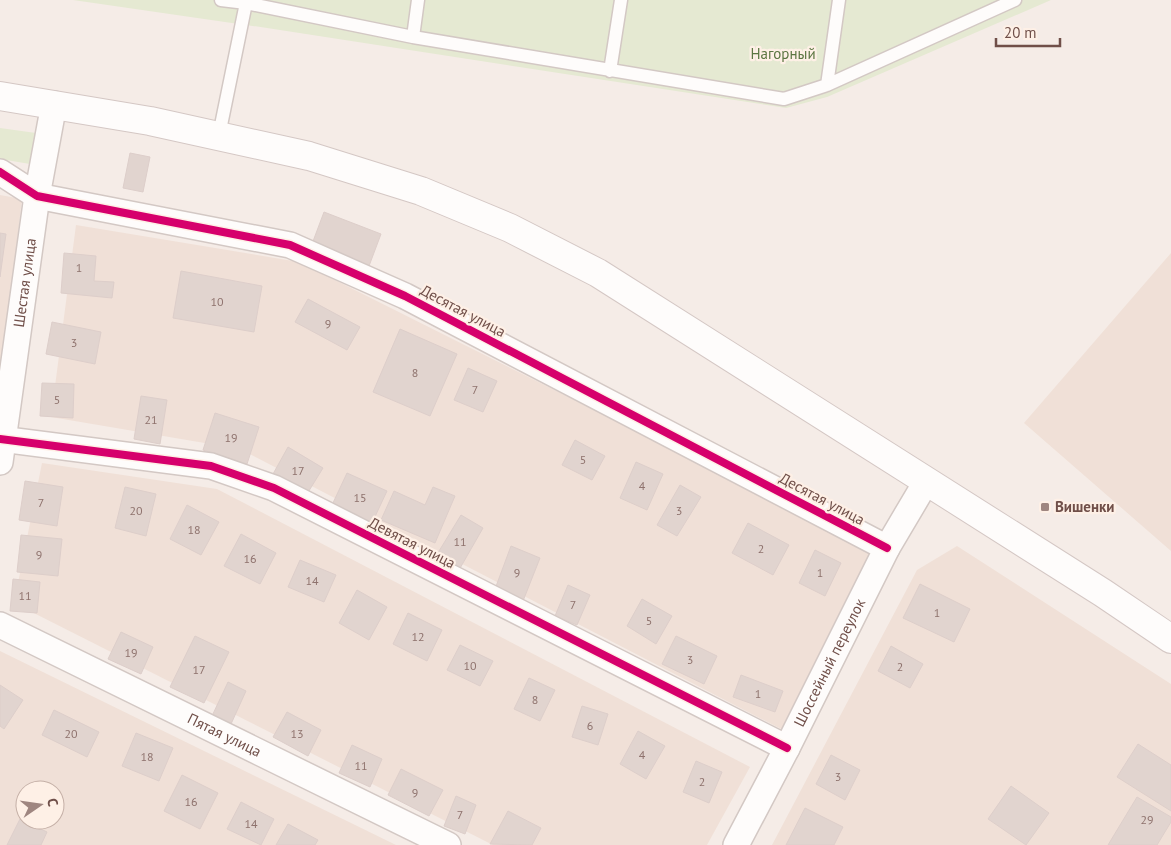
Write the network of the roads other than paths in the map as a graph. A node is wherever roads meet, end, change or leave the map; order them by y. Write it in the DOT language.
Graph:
graph roads {
  1 [pos="221,0"];
  2 [pos="418,0"];
  3 [pos="620,0"];
  4 [pos="839,0"];
  5 [pos="1015,0"];
  6 [pos="246,2"];
  7 [pos="413,37"];
  8 [pos="610,71"];
  9 [pos="827,85"];
  10 [pos="0,96"];
  11 [pos="54,104"];
  12 [pos="219,135"];
  13 [pos="0,172"];
  14 [pos="37,196"];
  15 [pos="1,446"];
  16 [pos="926,482"];
  17 [pos="887,548"];
  18 [pos="0,625"];
  19 [pos="1171,639"];
  20 [pos="787,748"];
  21 [pos="448,845"];
  22 [pos="736,845"];
  1 -- 6 [label="lane"];
  2 -- 7 [label="lane"];
  3 -- 8 [label="lane"];
  4 -- 9 [label="lane"];
  5 -- 9 [label="lane"];
  6 -- 7 [label="lane"];
  6 -- 12 [label="lane"];
  7 -- 8 [label="lane"];
  8 -- 9 [label="lane"];
  10 -- 11 [label="main road"];
  11 -- 12 [label="main road"];
  11 -- 14 [label="street, Шестая улица"];
  12 -- 16 [label="main road"];
  13 -- 14 [label="street, Десятая улица"];
  14 -- 15 [label="street, Шестая улица"];
  14 -- 17 [label="street, Десятая улица"];
  15 -- 20 [label="street, Девятая улица"];
  16 -- 17 [label="street, Шоссейный переулок"];
  16 -- 19 [label="main road"];
  17 -- 20 [label="street, Шоссейный переулок"];
  18 -- 21 [label="street, Пятая улица"];
  20 -- 22 [label="street, Шоссейный переулок"];
}
